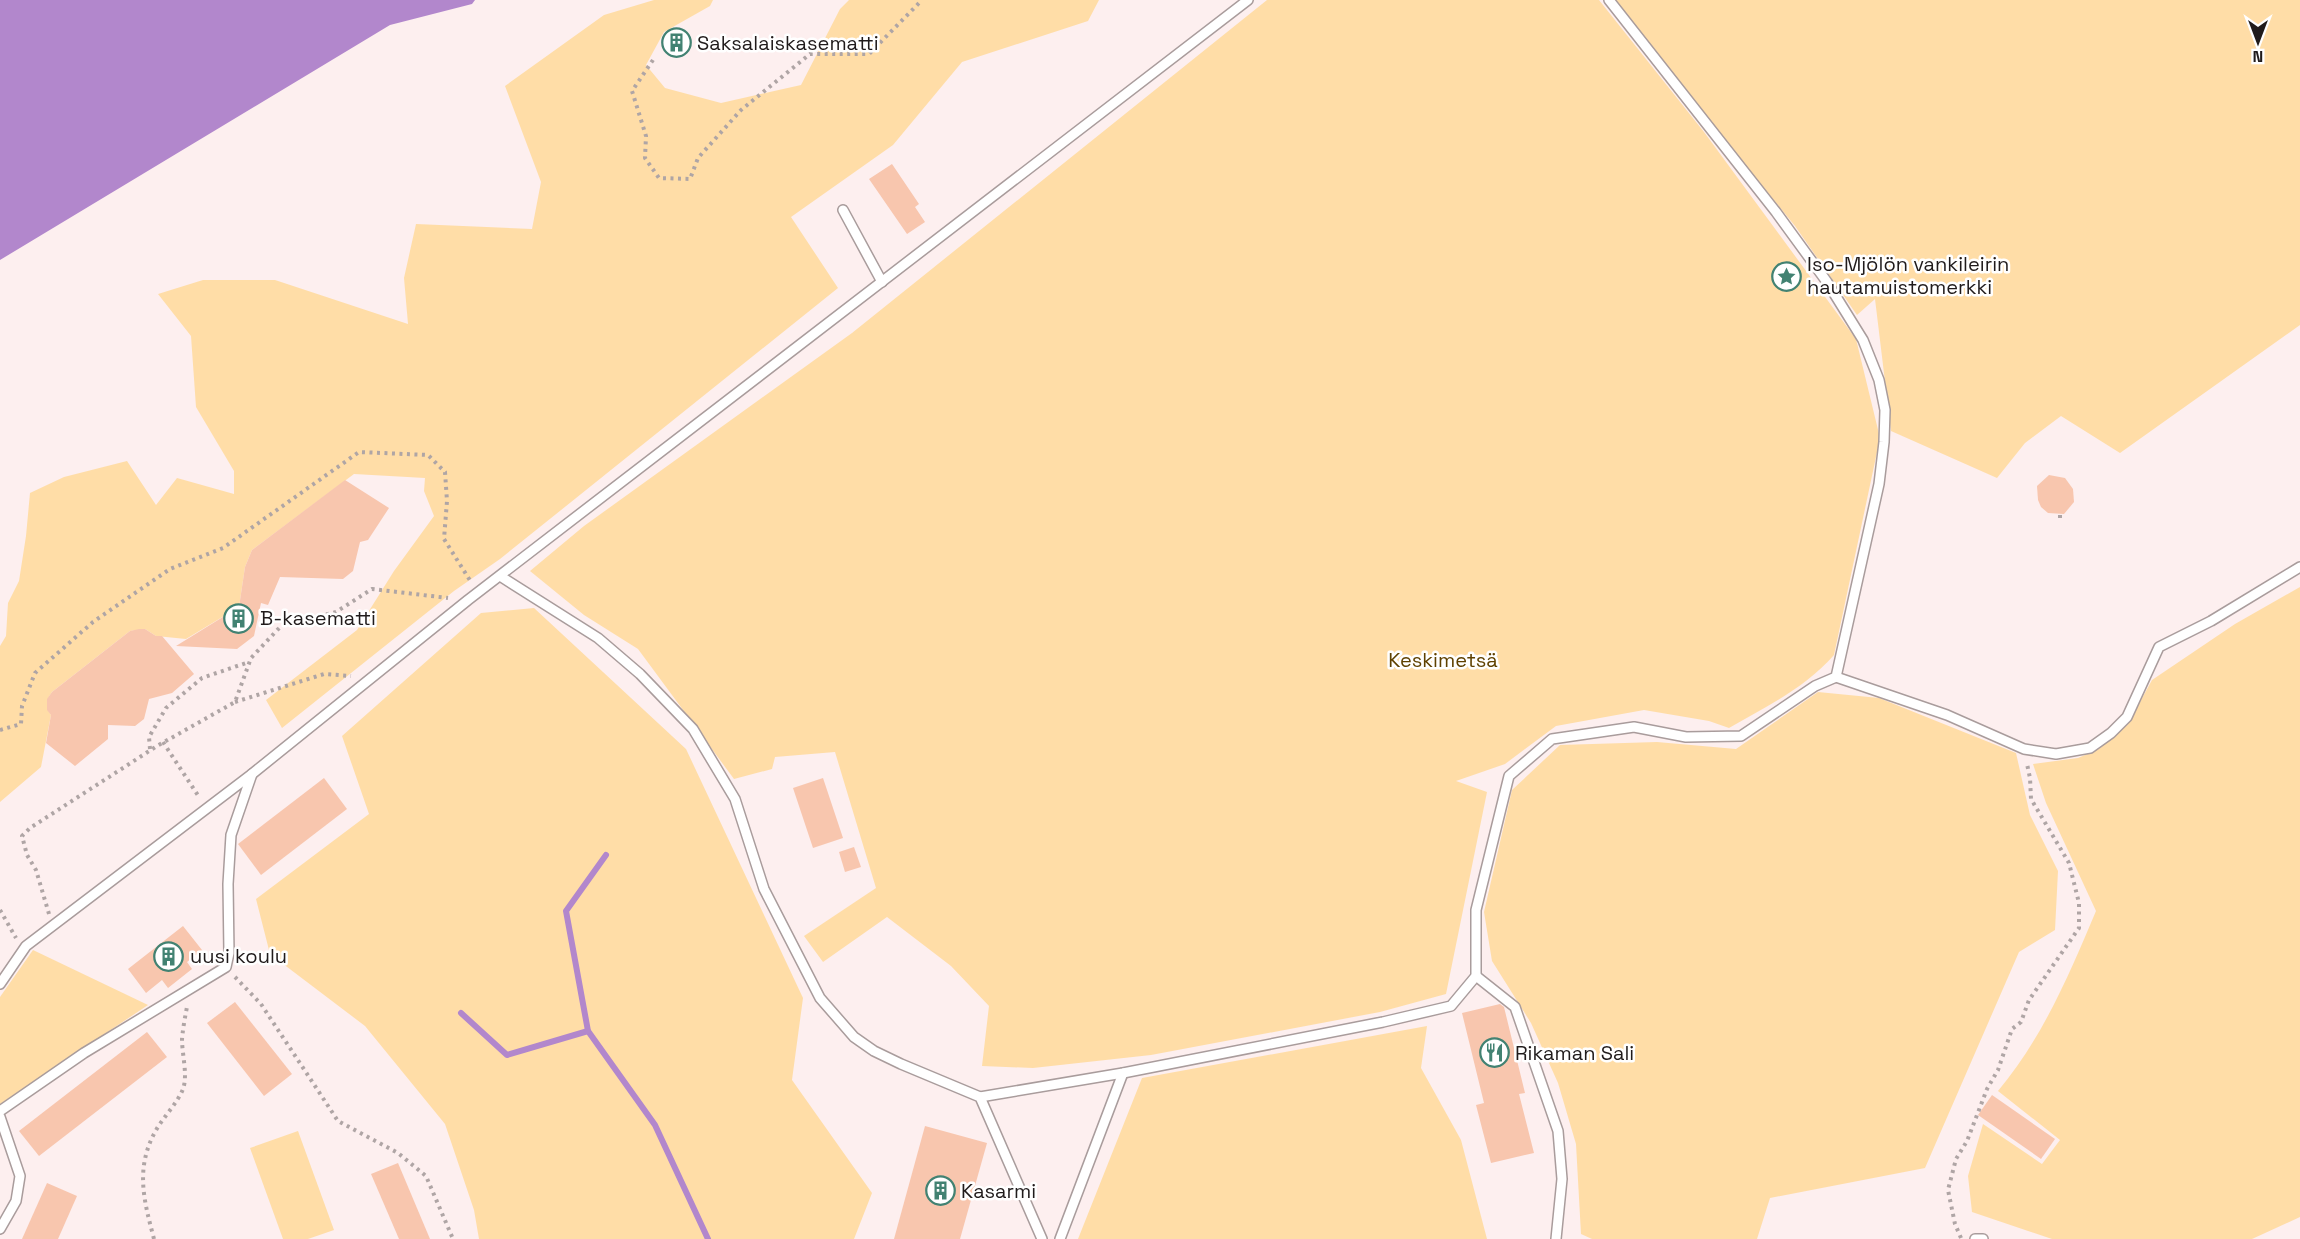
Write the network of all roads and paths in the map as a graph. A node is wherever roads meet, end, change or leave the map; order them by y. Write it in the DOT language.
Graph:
graph roads {
  1 [pos="922,0"];
  2 [pos="1248,0"];
  3 [pos="1609,0"];
  4 [pos="653,60"];
  5 [pos="843,210"];
  6 [pos="882,282"];
  7 [pos="2300,567"];
  8 [pos="500,576"];
  9 [pos="478,593"];
  10 [pos="468,600"];
  11 [pos="250,662"];
  12 [pos="372,677"];
  13 [pos="1836,677"];
  14 [pos="236,702"];
  15 [pos="0,730"];
  16 [pos="163,742"];
  17 [pos="2024,749"];
  18 [pos="150,750"];
  19 [pos="252,774"];
  20 [pos="207,809"];
  21 [pos="0,910"];
  22 [pos="52,926"];
  23 [pos="26,946"];
  24 [pos="226,967"];
  25 [pos="1476,976"];
  26 [pos="0,984"];
  27 [pos="189,989"];
  28 [pos="1123,1073"];
  29 [pos="980,1097"];
  30 [pos="0,1111"];
  31 [pos="0,1117"];
  32 [pos="0,1229"];
  33 [pos="154,1239"];
  34 [pos="453,1239"];
  35 [pos="1042,1239"];
  36 [pos="1060,1239"];
  37 [pos="1556,1239"];
  38 [pos="1961,1239"];
  39 [pos="1975,1239"];
  40 [pos="1983,1239"];
  1 -- 4 [label="path"];
  2 -- 6 [label="lane"];
  3 -- 13 [label="lane"];
  5 -- 6 [label="lane"];
  6 -- 8 [label="lane"];
  7 -- 17 [label="lane"];
  8 -- 9 [label="lane"];
  8 -- 29 [label="lane"];
  9 -- 10 [label="lane"];
  9 -- 15 [label="path"];
  10 -- 11 [label="path"];
  10 -- 12 [label="lane"];
  11 -- 14 [label="path"];
  11 -- 18 [label="path"];
  12 -- 14 [label="path"];
  12 -- 19 [label="lane"];
  13 -- 17 [label="lane"];
  13 -- 25 [label="lane"];
  14 -- 16 [label="path"];
  16 -- 18 [label="path"];
  16 -- 20 [label="path"];
  17 -- 38 [label="path"];
  18 -- 22 [label="path"];
  19 -- 20 [label="lane"];
  19 -- 24 [label="lane"];
  20 -- 22 [label="lane"];
  21 -- 23 [label="path"];
  22 -- 23 [label="lane"];
  23 -- 26 [label="lane"];
  24 -- 27 [label="lane"];
  24 -- 34 [label="path"];
  25 -- 28 [label="lane"];
  25 -- 37 [label="lane"];
  27 -- 30 [label="lane"];
  27 -- 33 [label="path"];
  28 -- 29 [label="lane"];
  28 -- 36 [label="lane"];
  29 -- 35 [label="lane"];
  31 -- 32 [label="lane"];
  39 -- 40 [label="lane"];
}
